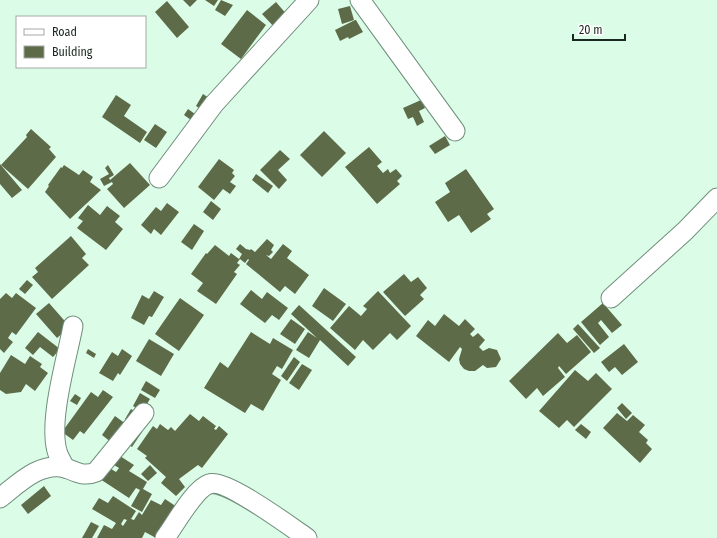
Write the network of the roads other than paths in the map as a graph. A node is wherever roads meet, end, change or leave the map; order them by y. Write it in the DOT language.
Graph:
graph roads {
  1 [pos="309,0"];
  2 [pos="360,0"];
  3 [pos="455,131"];
  4 [pos="159,178"];
  5 [pos="717,198"];
  6 [pos="611,298"];
  7 [pos="73,326"];
  8 [pos="144,413"];
  9 [pos="65,468"];
  10 [pos="0,498"];
  11 [pos="165,538"];
  12 [pos="306,538"];
  1 -- 4 [label="street"];
  2 -- 3 [label="street"];
  5 -- 6 [label="street"];
  7 -- 9 [label="street"];
  8 -- 9 [label="street"];
  9 -- 10 [label="street"];
  11 -- 12 [label="street"];
}
